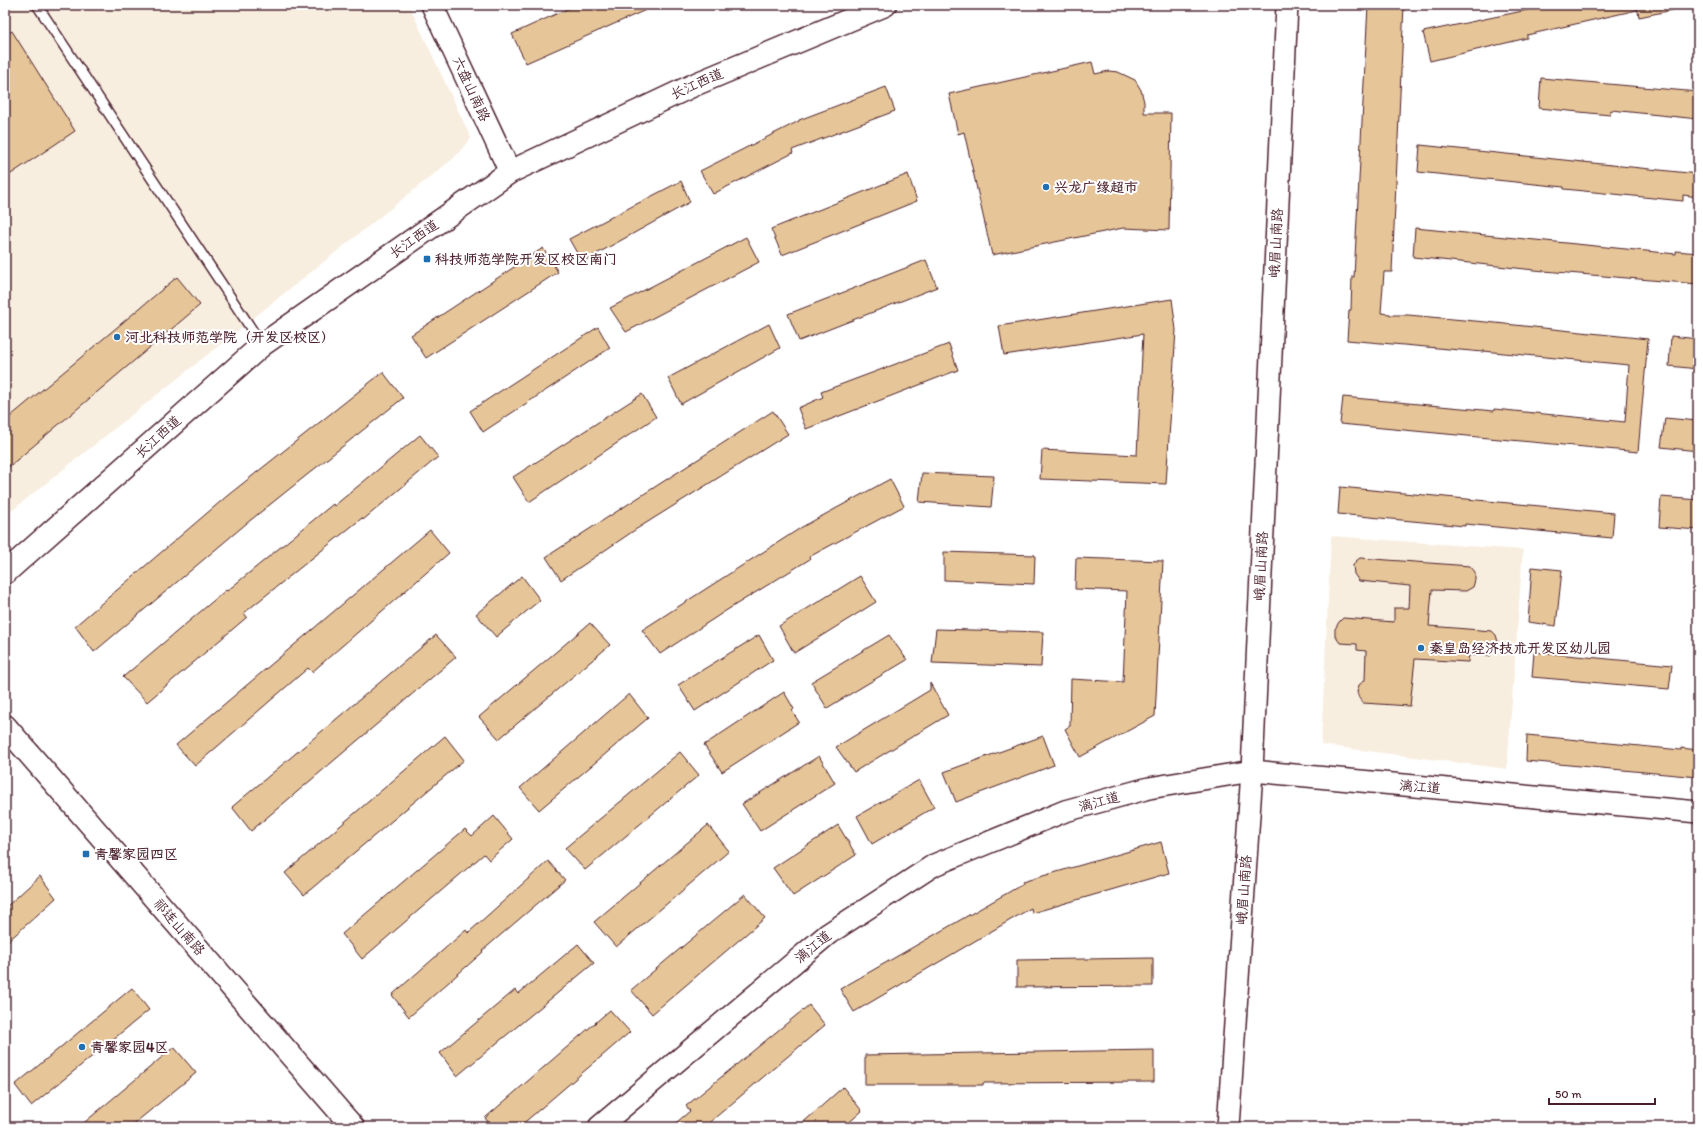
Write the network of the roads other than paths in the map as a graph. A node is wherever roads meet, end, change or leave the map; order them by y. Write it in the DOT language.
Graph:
graph roads {
  1 [pos="37,5"];
  2 [pos="432,5"];
  3 [pos="885,5"];
  4 [pos="1287,5"];
  5 [pos="510,172"];
  6 [pos="262,345"];
  7 [pos="5,573"];
  8 [pos="5,726"];
  9 [pos="1252,771"];
  10 [pos="1698,812"];
  11 [pos="353,1127"];
  12 [pos="599,1127"];
  13 [pos="1228,1127"];
  1 -- 6 [label="lane"];
  2 -- 5 [label="street, 六盘山南路"];
  3 -- 5 [label="main road, 长江西道"];
  4 -- 9 [label="street, 峨眉山南路"];
  5 -- 6 [label="main road, 长江西道"];
  6 -- 7 [label="main road, 长江西道"];
  8 -- 11 [label="main road, 祁连山南路"];
  9 -- 10 [label="street, 漓江道"];
  9 -- 12 [label="street, 漓江道"];
  9 -- 13 [label="street, 峨眉山南路"];
}
